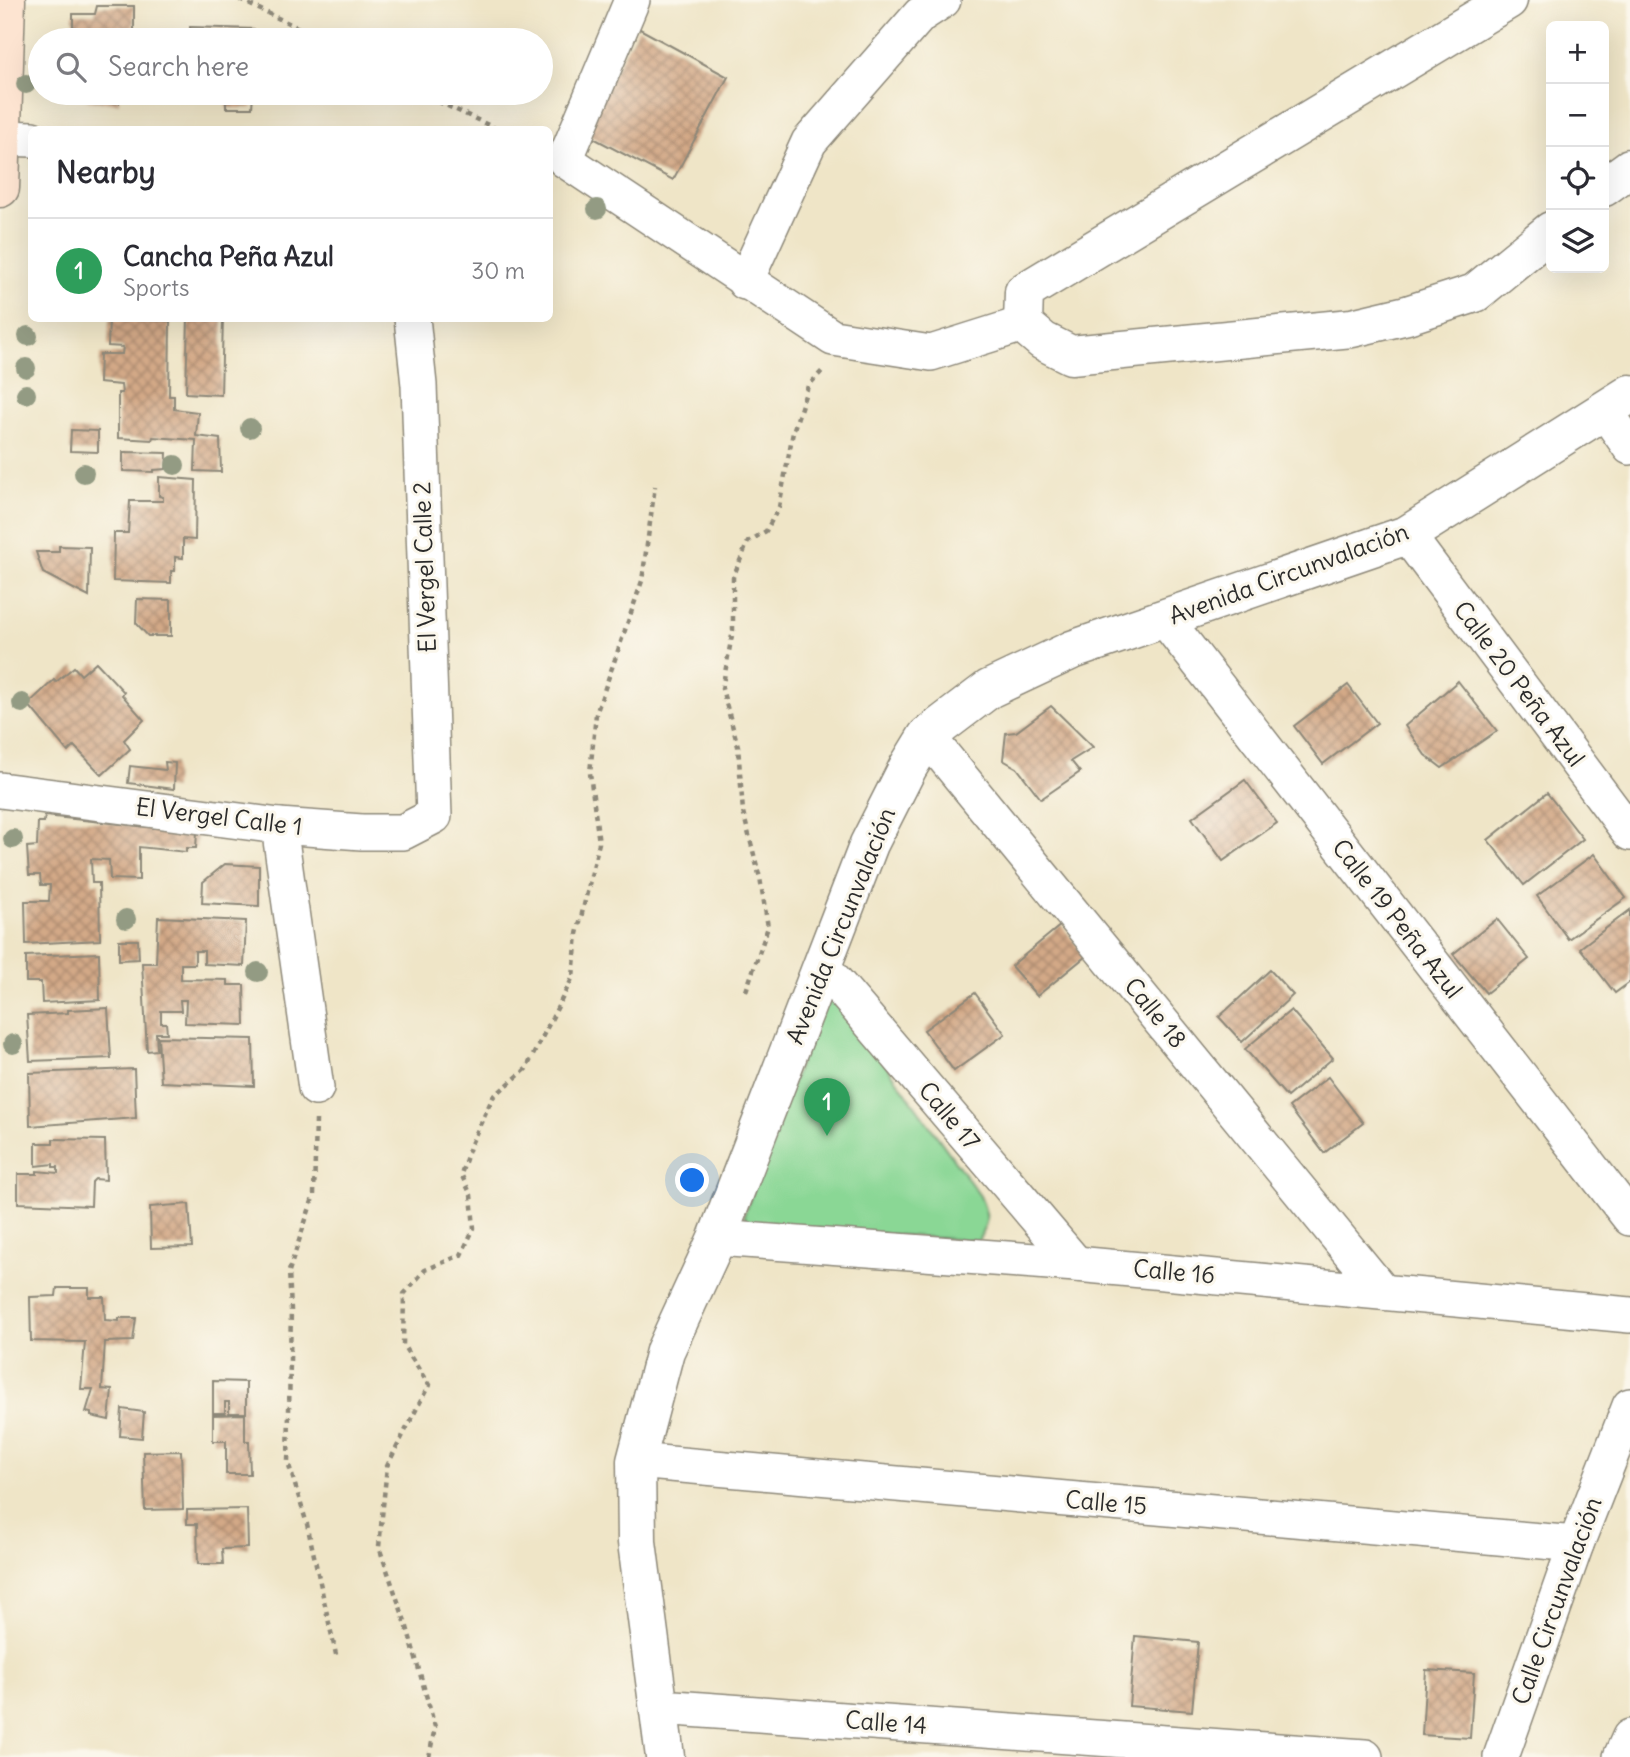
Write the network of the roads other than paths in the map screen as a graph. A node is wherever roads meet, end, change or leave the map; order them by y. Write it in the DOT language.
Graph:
graph roads {
  1 [pos="6,0"];
  2 [pos="632,0"];
  3 [pos="943,0"];
  4 [pos="1508,0"];
  5 [pos="17,139"];
  6 [pos="1630,168"];
  7 [pos="1609,183"];
  8 [pos="0,188"];
  9 [pos="1546,235"];
  10 [pos="745,282"];
  11 [pos="412,322"];
  12 [pos="1023,324"];
  13 [pos="1617,402"];
  14 [pos="1630,447"];
  15 [pos="1407,535"];
  16 [pos="1165,619"];
  17 [pos="927,736"];
  18 [pos="0,790"];
  19 [pos="435,816"];
  20 [pos="279,826"];
  21 [pos="1630,833"];
  22 [pos="823,967"];
  23 [pos="316,1088"];
  24 [pos="1630,1218"];
  25 [pos="717,1238"];
  26 [pos="1076,1264"];
  27 [pos="1382,1291"];
  28 [pos="1630,1315"];
  29 [pos="1630,1406"];
  30 [pos="636,1461"];
  31 [pos="1576,1545"];
  32 [pos="660,1707"];
  33 [pos="1630,1737"];
  34 [pos="665,1757"];
  35 [pos="1365,1757"];
  36 [pos="1502,1757"];
  37 [pos="1621,1757"];
  1 -- 5 [label="main road"];
  2 -- 10 [label="street"];
  3 -- 10 [label="street"];
  4 -- 12 [label="street"];
  5 -- 8 [label="main road"];
  6 -- 7 [label="street"];
  9 -- 12 [label="street"];
  10 -- 12 [label="street"];
  11 -- 19 [label="street, El Vergel Calle 2"];
  13 -- 14 [label="street"];
  13 -- 15 [label="street, Avenida Circunvalación"];
  15 -- 16 [label="street, Avenida Circunvalación"];
  15 -- 21 [label="street, Calle 20 Peña Azul"];
  16 -- 17 [label="street, Avenida Circunvalación"];
  16 -- 24 [label="street, Calle 19 Peña Azul"];
  17 -- 22 [label="street, Avenida Circunvalación"];
  17 -- 27 [label="street, Calle 18"];
  18 -- 20 [label="street, El Vergel Calle 1"];
  19 -- 20 [label="street, El Vergel Calle 1"];
  20 -- 23 [label="street"];
  22 -- 25 [label="street, Avenida Circunvalación"];
  22 -- 26 [label="street, Calle 17"];
  25 -- 26 [label="street, Calle 16"];
  25 -- 30 [label="street, Avenida Circunvalación"];
  26 -- 27 [label="street, Calle 16"];
  27 -- 28 [label="street, Calle 16"];
  29 -- 31 [label="street, Calle Circunvalación"];
  30 -- 31 [label="street, Calle 15"];
  30 -- 32 [label="street, Avenida Circunvalación"];
  31 -- 36 [label="street, Calle Circunvalación"];
  32 -- 34 [label="street, Avenida Circunvalación"];
  32 -- 35 [label="street, Calle 14"];
  33 -- 37 [label="street"];
}
